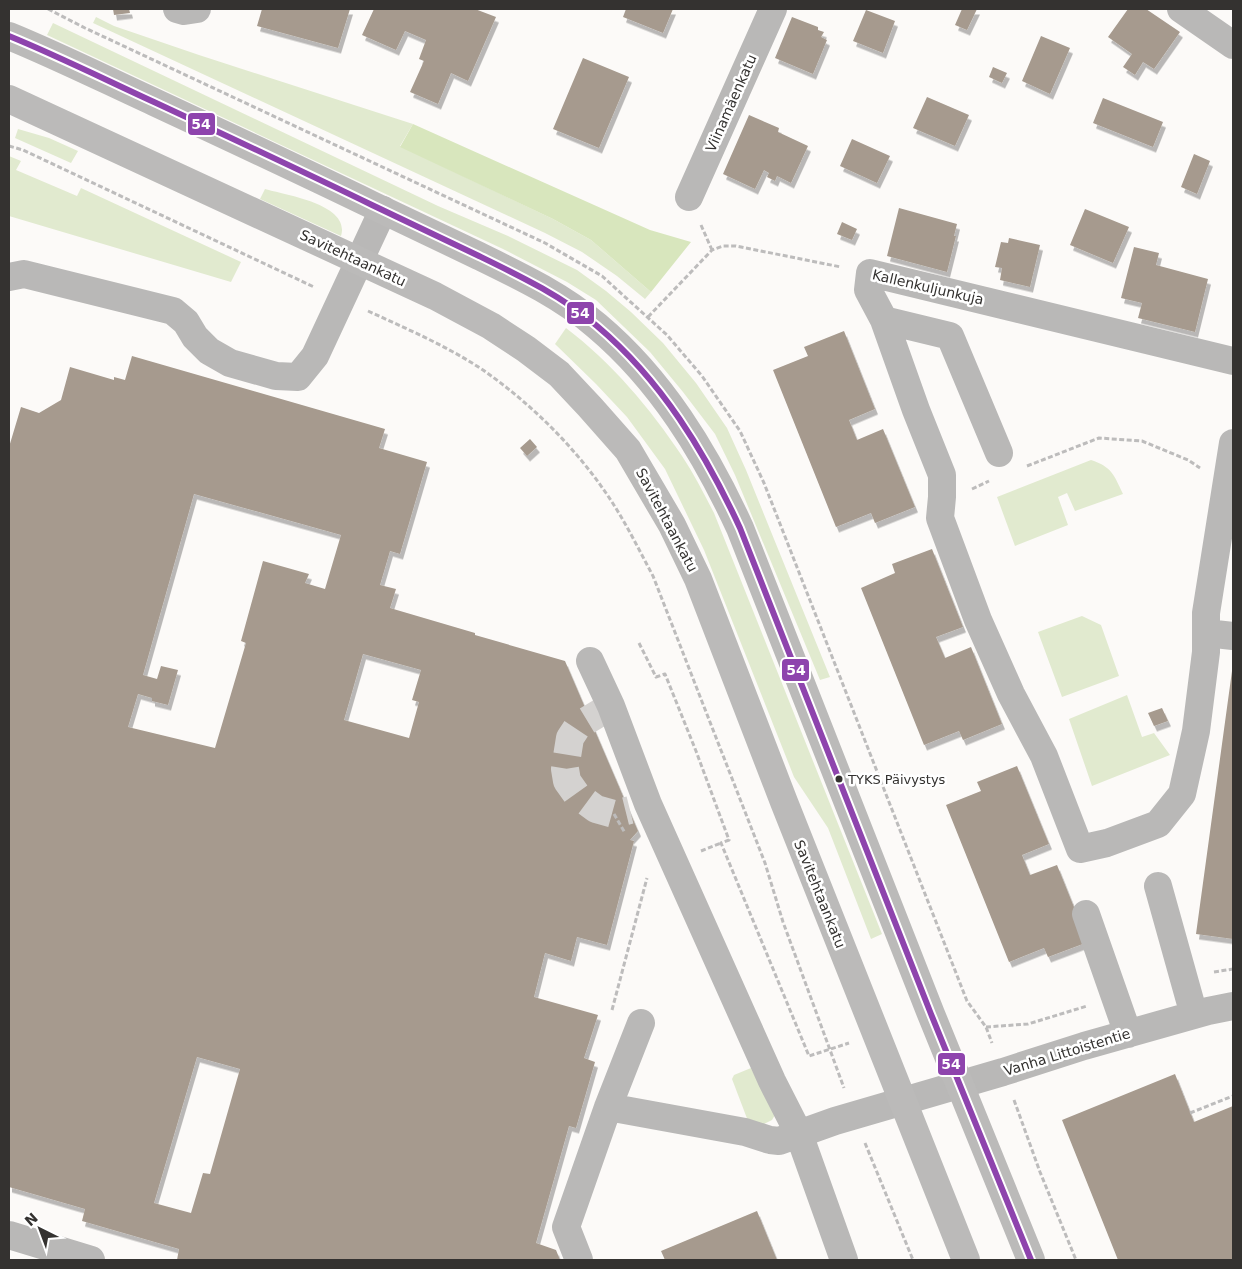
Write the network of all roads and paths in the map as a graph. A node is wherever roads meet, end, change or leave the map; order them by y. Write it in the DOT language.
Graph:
graph roads {
  1 [pos="177,9"];
  2 [pos="197,9"];
  3 [pos="773,9"];
  4 [pos="1181,9"];
  5 [pos="9,36"];
  6 [pos="1233,45"];
  7 [pos="9,99"];
  8 [pos="9,146"];
  9 [pos="689,197"];
  10 [pos="383,210"];
  11 [pos="360,260"];
  12 [pos="870,273"];
  13 [pos="9,276"];
  14 [pos="323,291"];
  15 [pos="648,317"];
  16 [pos="884,320"];
  17 [pos="402,327"];
  18 [pos="1233,360"];
  19 [pos="1233,443"];
  20 [pos="999,453"];
  21 [pos="1024,467"];
  22 [pos="992,480"];
  23 [pos="1226,484"];
  24 [pos="942,497"];
  25 [pos="1206,633"];
  26 [pos="1233,636"];
  27 [pos="639,643"];
  28 [pos="590,661"];
  29 [pos="631,810"];
  30 [pos="629,839"];
  31 [pos="649,872"];
  32 [pos="1158,886"];
  33 [pos="1086,914"];
  34 [pos="1233,1006"];
  35 [pos="1194,1015"];
  36 [pos="641,1023"];
  37 [pos="1128,1034"];
  38 [pos="831,1048"];
  39 [pos="959,1084"];
  40 [pos="1233,1096"];
  41 [pos="902,1101"];
  42 [pos="608,1107"];
  43 [pos="1019,1113"];
  44 [pos="1190,1113"];
  45 [pos="854,1115"];
  46 [pos="799,1134"];
  47 [pos="9,1235"];
  48 [pos="91,1260"];
  49 [pos="579,1260"];
  50 [pos="844,1260"];
  51 [pos="913,1260"];
  52 [pos="966,1260"];
  53 [pos="1030,1260"];
  54 [pos="1076,1260"];
  1 -- 2 [label="street"];
  3 -- 9 [label="street, Viinamäenkatu"];
  4 -- 6 [label="street"];
  5 -- 10 [label="main road"];
  7 -- 11 [label="main road, Savitehtaankatu"];
  8 -- 14 [label="path"];
  10 -- 11 [label="street"];
  10 -- 39 [label="main road"];
  11 -- 13 [label="street"];
  11 -- 41 [label="main road, Savitehtaankatu"];
  12 -- 15 [label="path, Kallenkuljunkuja"];
  12 -- 16 [label="street"];
  12 -- 18 [label="street, Kallenkuljunkuja"];
  16 -- 20 [label="street"];
  16 -- 24 [label="street"];
  17 -- 38 [label="path"];
  19 -- 23 [label="street"];
  21 -- 23 [label="path"];
  22 -- 24 [label="path"];
  23 -- 25 [label="street"];
  24 -- 25 [label="street"];
  25 -- 26 [label="street"];
  27 -- 38 [label="path"];
  28 -- 29 [label="street"];
  29 -- 30 [label="path"];
  29 -- 46 [label="street"];
  31 -- 36 [label="path"];
  32 -- 35 [label="street"];
  33 -- 37 [label="street"];
  34 -- 35 [label="street, Vanha Littoistentie"];
  35 -- 37 [label="street, Vanha Littoistentie"];
  36 -- 42 [label="street"];
  37 -- 39 [label="street, Vanha Littoistentie"];
  38 -- 45 [label="path"];
  39 -- 41 [label="street, Vanha Littoistentie"];
  39 -- 53 [label="main road"];
  40 -- 44 [label="path"];
  41 -- 45 [label="street, Vanha Littoistentie"];
  41 -- 52 [label="main road, Savitehtaankatu"];
  42 -- 46 [label="street, Vanha Littoistentie"];
  42 -- 49 [label="street"];
  43 -- 54 [label="path"];
  45 -- 46 [label="street, Vanha Littoistentie"];
  45 -- 51 [label="path"];
  46 -- 50 [label="street"];
  47 -- 48 [label="street"];
}
